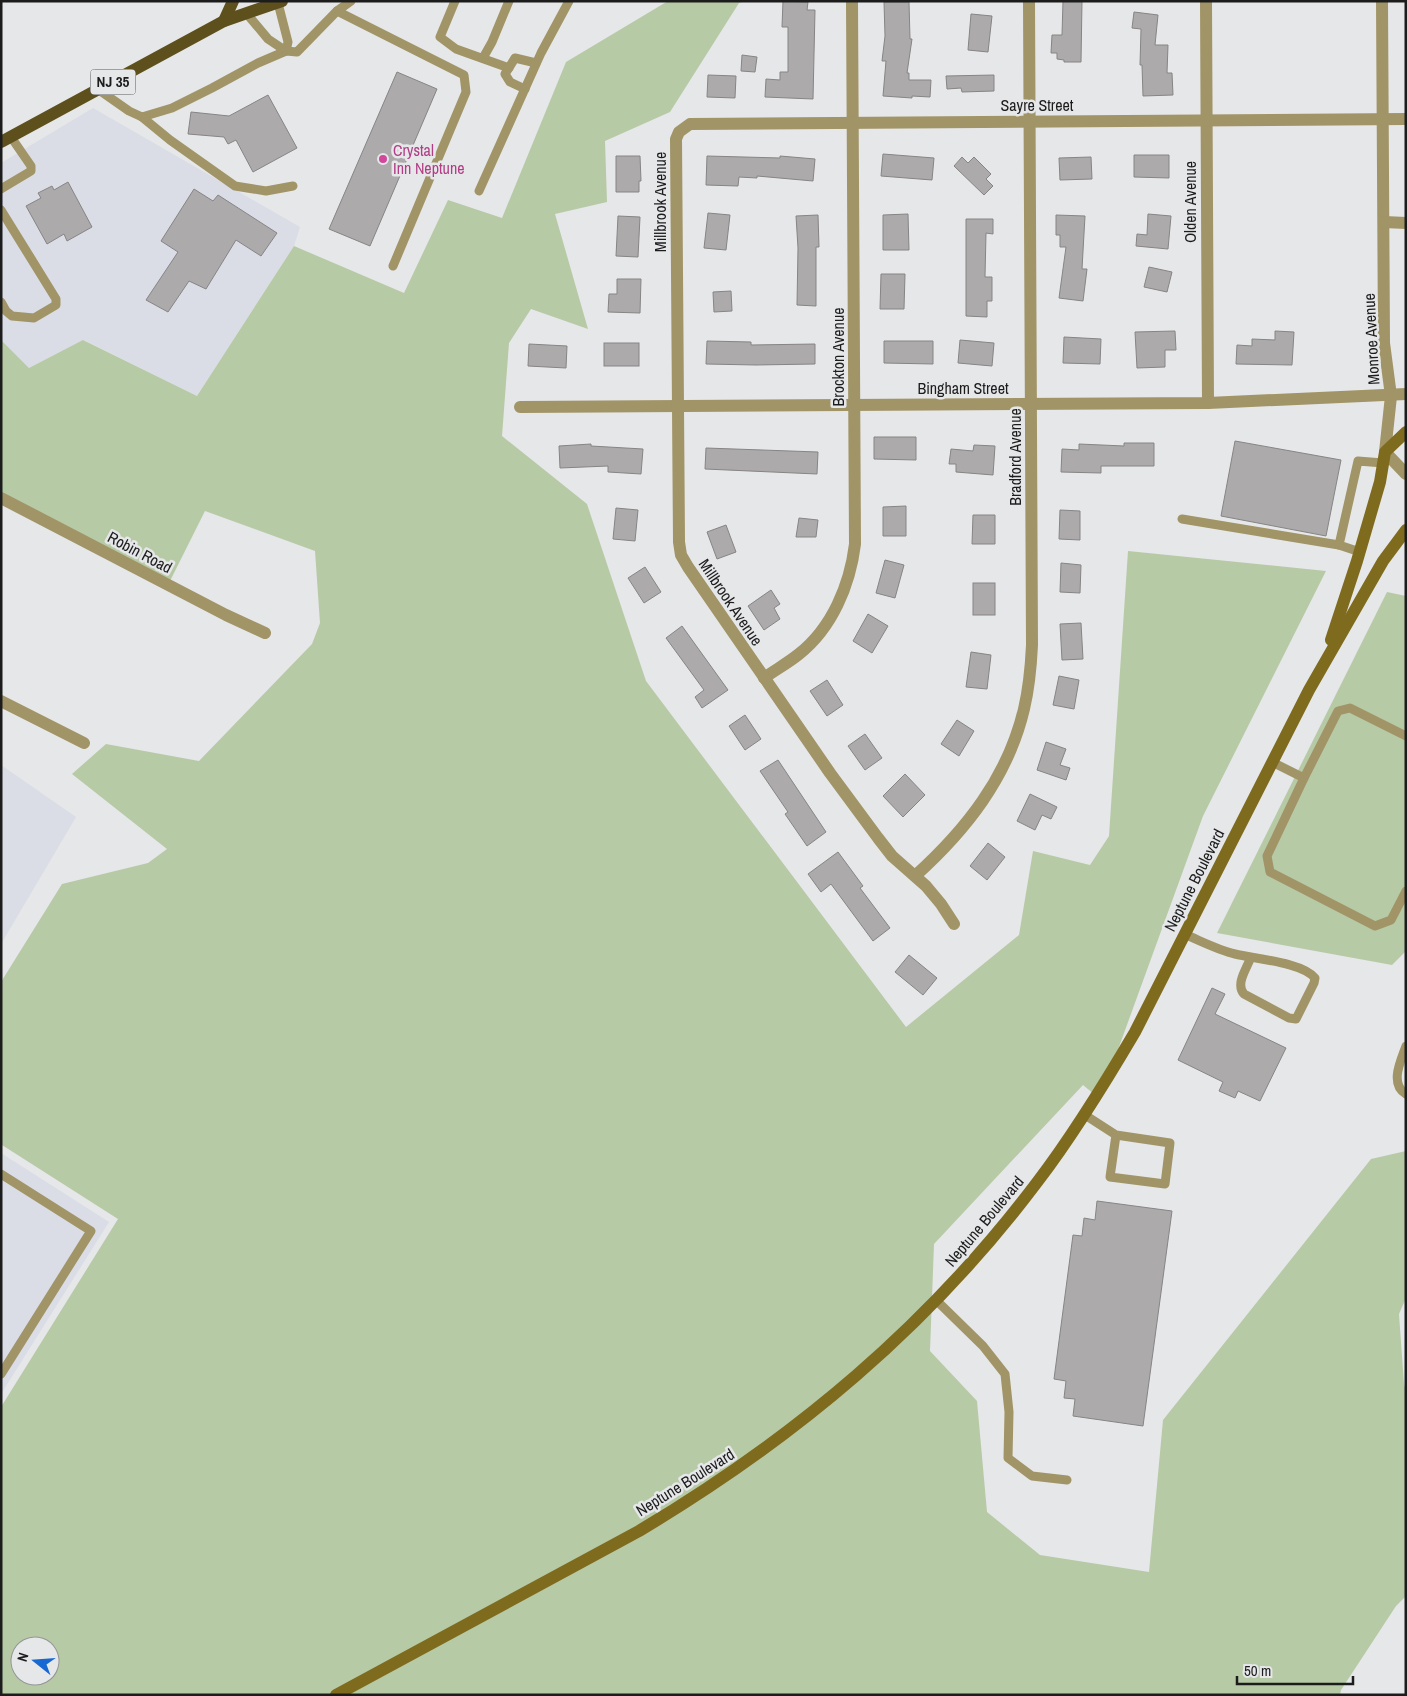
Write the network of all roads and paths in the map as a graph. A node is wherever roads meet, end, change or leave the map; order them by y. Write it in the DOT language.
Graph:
graph roads {
  1 [pos="233,1"];
  2 [pos="351,1"];
  3 [pos="455,1"];
  4 [pos="509,1"];
  5 [pos="569,1"];
  6 [pos="852,1"];
  7 [pos="1029,1"];
  8 [pos="1206,1"];
  9 [pos="1382,1"];
  10 [pos="280,2"];
  11 [pos="337,11"];
  12 [pos="246,14"];
  13 [pos="224,21"];
  14 [pos="286,51"];
  15 [pos="483,58"];
  16 [pos="536,63"];
  17 [pos="509,68"];
  18 [pos="525,88"];
  19 [pos="99,90"];
  20 [pos="142,117"];
  21 [pos="1383,119"];
  22 [pos="1406,119"];
  23 [pos="1206,120"];
  24 [pos="852,122"];
  25 [pos="1030,122"];
  26 [pos="676,139"];
  27 [pos="6,140"];
  28 [pos="293,186"];
  29 [pos="1,189"];
  30 [pos="479,191"];
  31 [pos="1,210"];
  32 [pos="1384,222"];
  33 [pos="1406,223"];
  34 [pos="393,266"];
  35 [pos="1,302"];
  36 [pos="1406,394"];
  37 [pos="1391,396"];
  38 [pos="1208,403"];
  39 [pos="1031,404"];
  40 [pos="854,405"];
  41 [pos="678,406"];
  42 [pos="520,407"];
  43 [pos="1406,432"];
  44 [pos="1384,457"];
  45 [pos="1406,474"];
  46 [pos="1,498"];
  47 [pos="1182,519"];
  48 [pos="1406,530"];
  49 [pos="1339,545"];
  50 [pos="1360,552"];
  51 [pos="265,633"];
  52 [pos="1323,666"];
  53 [pos="764,678"];
  54 [pos="1,701"];
  55 [pos="1406,736"];
  56 [pos="84,744"];
  57 [pos="1272,762"];
  58 [pos="1304,778"];
  59 [pos="915,876"];
  60 [pos="1406,890"];
  61 [pos="954,924"];
  62 [pos="1184,934"];
  63 [pos="1251,957"];
  64 [pos="1406,1046"];
  65 [pos="1406,1094"];
  66 [pos="1085,1115"];
  67 [pos="1116,1135"];
  68 [pos="1,1174"];
  69 [pos="937,1301"];
  70 [pos="1,1374"];
  71 [pos="1067,1480"];
  72 [pos="336,1695"];
  1 -- 13 [label="main road"];
  2 -- 11 [label="lane"];
  3 -- 15 [label="lane"];
  4 -- 15 [label="lane"];
  5 -- 16 [label="lane"];
  6 -- 24 [label="street, Brockton Avenue"];
  7 -- 25 [label="street, Bradford Avenue"];
  8 -- 23 [label="street, Olden Avenue"];
  9 -- 21 [label="street, Monroe Avenue"];
  10 -- 12 [label="main road, NJ 35"];
  10 -- 14 [label="lane"];
  11 -- 14 [label="lane"];
  11 -- 34 [label="lane"];
  12 -- 13 [label="main road, NJ 35"];
  12 -- 14 [label="lane"];
  13 -- 19 [label="main road, NJ 35"];
  14 -- 20 [label="lane"];
  15 -- 17 [label="lane"];
  16 -- 17 [label="lane"];
  16 -- 18 [label="lane"];
  17 -- 18 [label="lane"];
  18 -- 30 [label="lane"];
  19 -- 20 [label="lane"];
  19 -- 27 [label="main road, NJ 35"];
  20 -- 28 [label="lane"];
  21 -- 22 [label="street, Sayre Street"];
  21 -- 23 [label="street, Sayre Street"];
  21 -- 32 [label="street, Monroe Avenue"];
  23 -- 25 [label="street, Sayre Street"];
  23 -- 38 [label="street, Olden Avenue"];
  24 -- 25 [label="street, Sayre Street"];
  24 -- 26 [label="street, Sayre Street"];
  24 -- 40 [label="street, Brockton Avenue"];
  25 -- 39 [label="street, Bradford Avenue"];
  26 -- 41 [label="street, Millbrook Avenue"];
  27 -- 29 [label="lane"];
  31 -- 35 [label="lane"];
  32 -- 33 [label="street"];
  32 -- 37 [label="street, Monroe Avenue"];
  36 -- 37 [label="street, Bingham Street"];
  37 -- 38 [label="street, Bingham Street"];
  37 -- 44 [label="street, Monroe Avenue"];
  38 -- 39 [label="street, Bingham Street"];
  39 -- 40 [label="street, Bingham Street"];
  39 -- 59 [label="street, Bradford Avenue"];
  40 -- 41 [label="street, Bingham Street"];
  40 -- 53 [label="street, Brockton Avenue"];
  41 -- 42 [label="street, Bingham Street"];
  41 -- 53 [label="street, Millbrook Avenue"];
  43 -- 44 [label="street"];
  44 -- 45 [label="street"];
  44 -- 49 [label="lane"];
  44 -- 50 [label="street, Monroe Avenue"];
  46 -- 51 [label="street, Robin Road"];
  47 -- 49 [label="lane"];
  48 -- 52 [label="street, Neptune Boulevard"];
  49 -- 50 [label="lane"];
  50 -- 52 [label="street, Monroe Avenue"];
  52 -- 57 [label="street, Neptune Boulevard"];
  53 -- 59 [label="street, Millbrook Avenue"];
  54 -- 56 [label="street"];
  55 -- 58 [label="lane"];
  57 -- 58 [label="lane"];
  57 -- 62 [label="street, Neptune Boulevard"];
  58 -- 60 [label="lane"];
  59 -- 61 [label="street, Millbrook Avenue"];
  62 -- 63 [label="lane"];
  62 -- 66 [label="street, Neptune Boulevard"];
  63 -- 63 [label="lane"];
  64 -- 65 [label="lane"];
  66 -- 67 [label="lane"];
  66 -- 69 [label="street, Neptune Boulevard"];
  67 -- 67 [label="lane"];
  68 -- 70 [label="lane"];
  69 -- 71 [label="lane"];
  69 -- 72 [label="street, Neptune Boulevard"];
}
